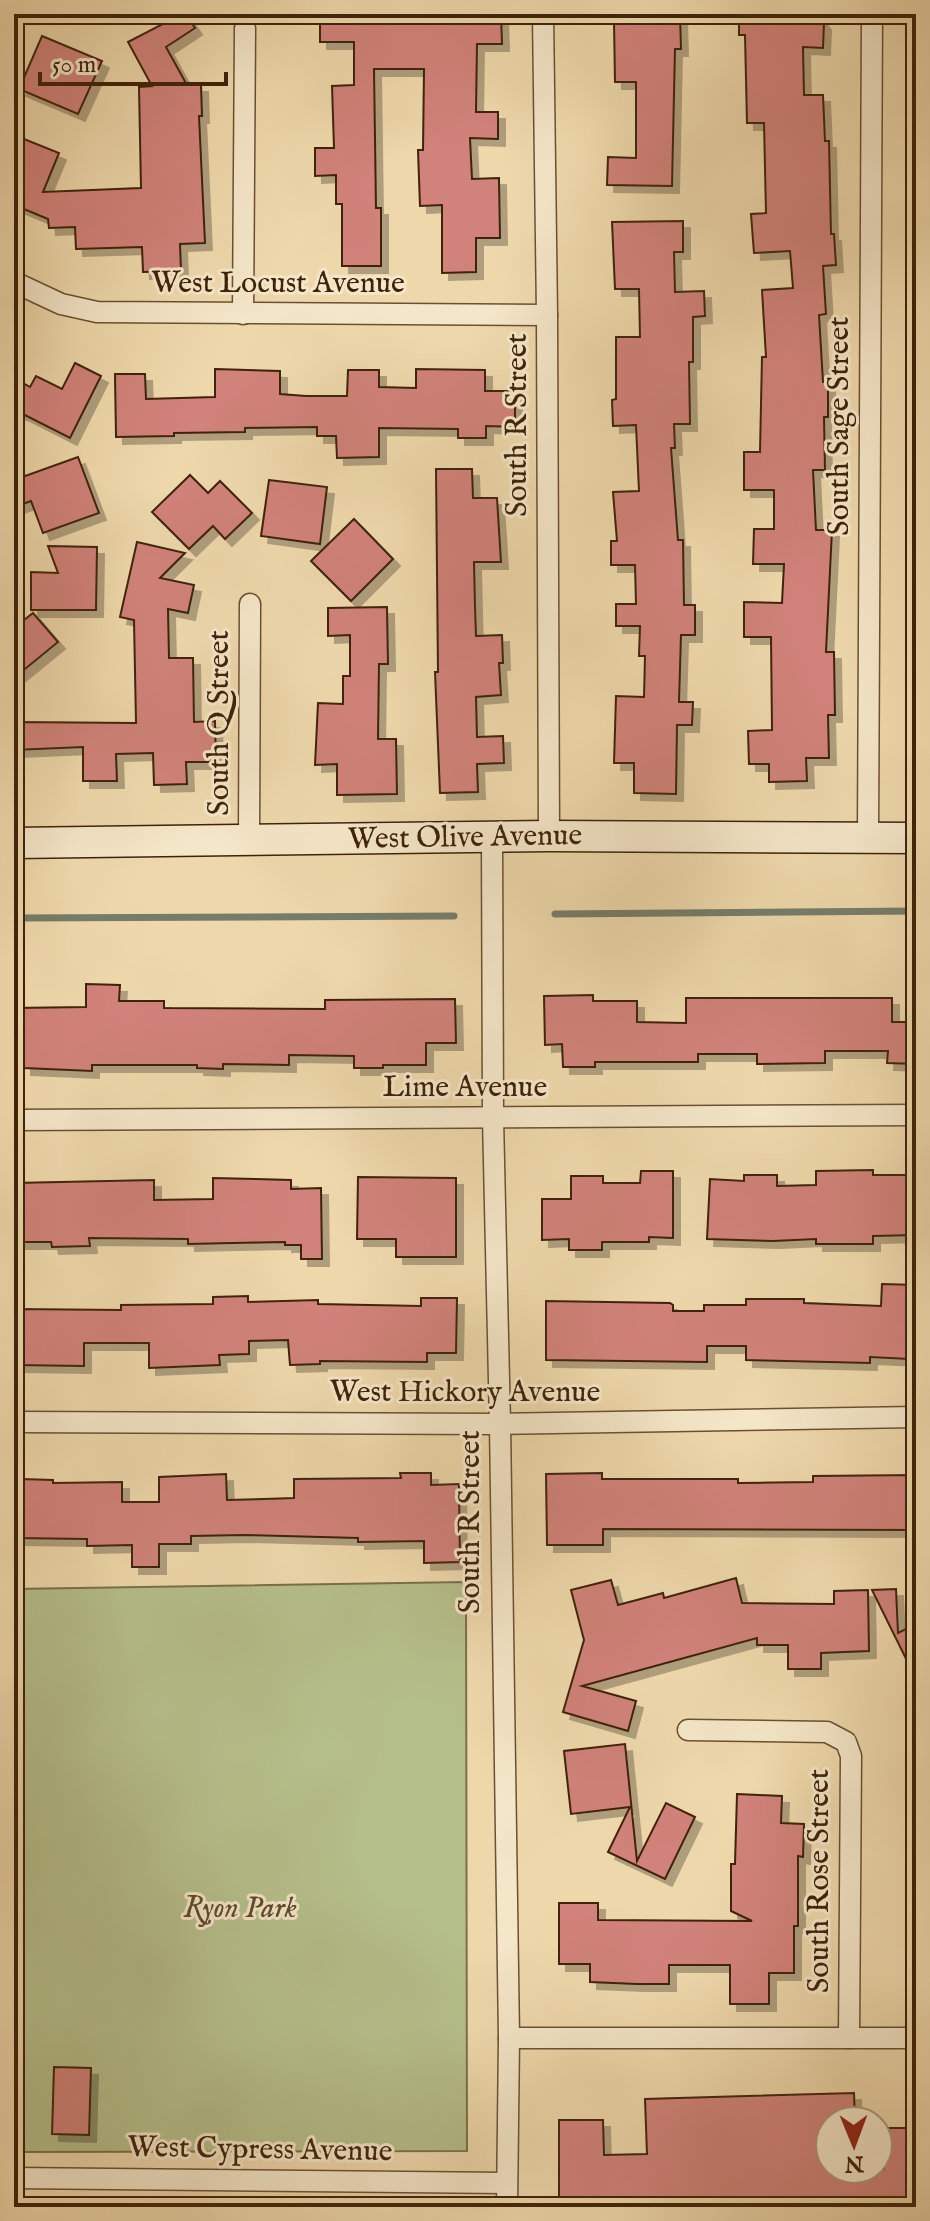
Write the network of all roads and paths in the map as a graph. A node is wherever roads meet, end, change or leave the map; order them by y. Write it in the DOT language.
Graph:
graph roads {
  1 [pos="543,14"];
  2 [pos="872,14"];
  3 [pos="245,28"];
  4 [pos="14,282"];
  5 [pos="243,314"];
  6 [pos="547,315"];
  7 [pos="250,604"];
  8 [pos="549,836"];
  9 [pos="492,837"];
  10 [pos="868,837"];
  11 [pos="916,838"];
  12 [pos="249,841"];
  13 [pos="14,843"];
  14 [pos="916,1115"];
  15 [pos="493,1118"];
  16 [pos="14,1120"];
  17 [pos="916,1417"];
  18 [pos="14,1422"];
  19 [pos="500,1424"];
  20 [pos="688,1730"];
  21 [pos="509,2038"];
  22 [pos="849,2038"];
  23 [pos="916,2038"];
  24 [pos="14,2178"];
  25 [pos="506,2183"];
  26 [pos="507,2207"];
  1 -- 6 [label="street, South R Street"];
  2 -- 10 [label="street, South Sage Street"];
  3 -- 5 [label="street"];
  4 -- 5 [label="street, West Locust Avenue"];
  5 -- 6 [label="street, West Locust Avenue"];
  6 -- 8 [label="street, South R Street"];
  7 -- 12 [label="street, South Q Street"];
  8 -- 9 [label="street, West Olive Avenue"];
  8 -- 10 [label="street, West Olive Avenue"];
  9 -- 12 [label="street, West Olive Avenue"];
  9 -- 15 [label="street, South R Street"];
  10 -- 11 [label="street, West Olive Avenue"];
  12 -- 13 [label="street, West Olive Avenue"];
  14 -- 15 [label="street, Lime Avenue"];
  15 -- 16 [label="street, Lime Avenue"];
  15 -- 19 [label="street, South R Street"];
  17 -- 19 [label="street, West Hickory Avenue"];
  18 -- 19 [label="street, West Hickory Avenue"];
  19 -- 21 [label="street, South R Street"];
  20 -- 22 [label="street, South Rose Street"];
  21 -- 22 [label="street"];
  21 -- 25 [label="street, South R Street"];
  22 -- 23 [label="street"];
  24 -- 25 [label="street, West Cypress Avenue"];
  25 -- 26 [label="street, South R Street"];
}
